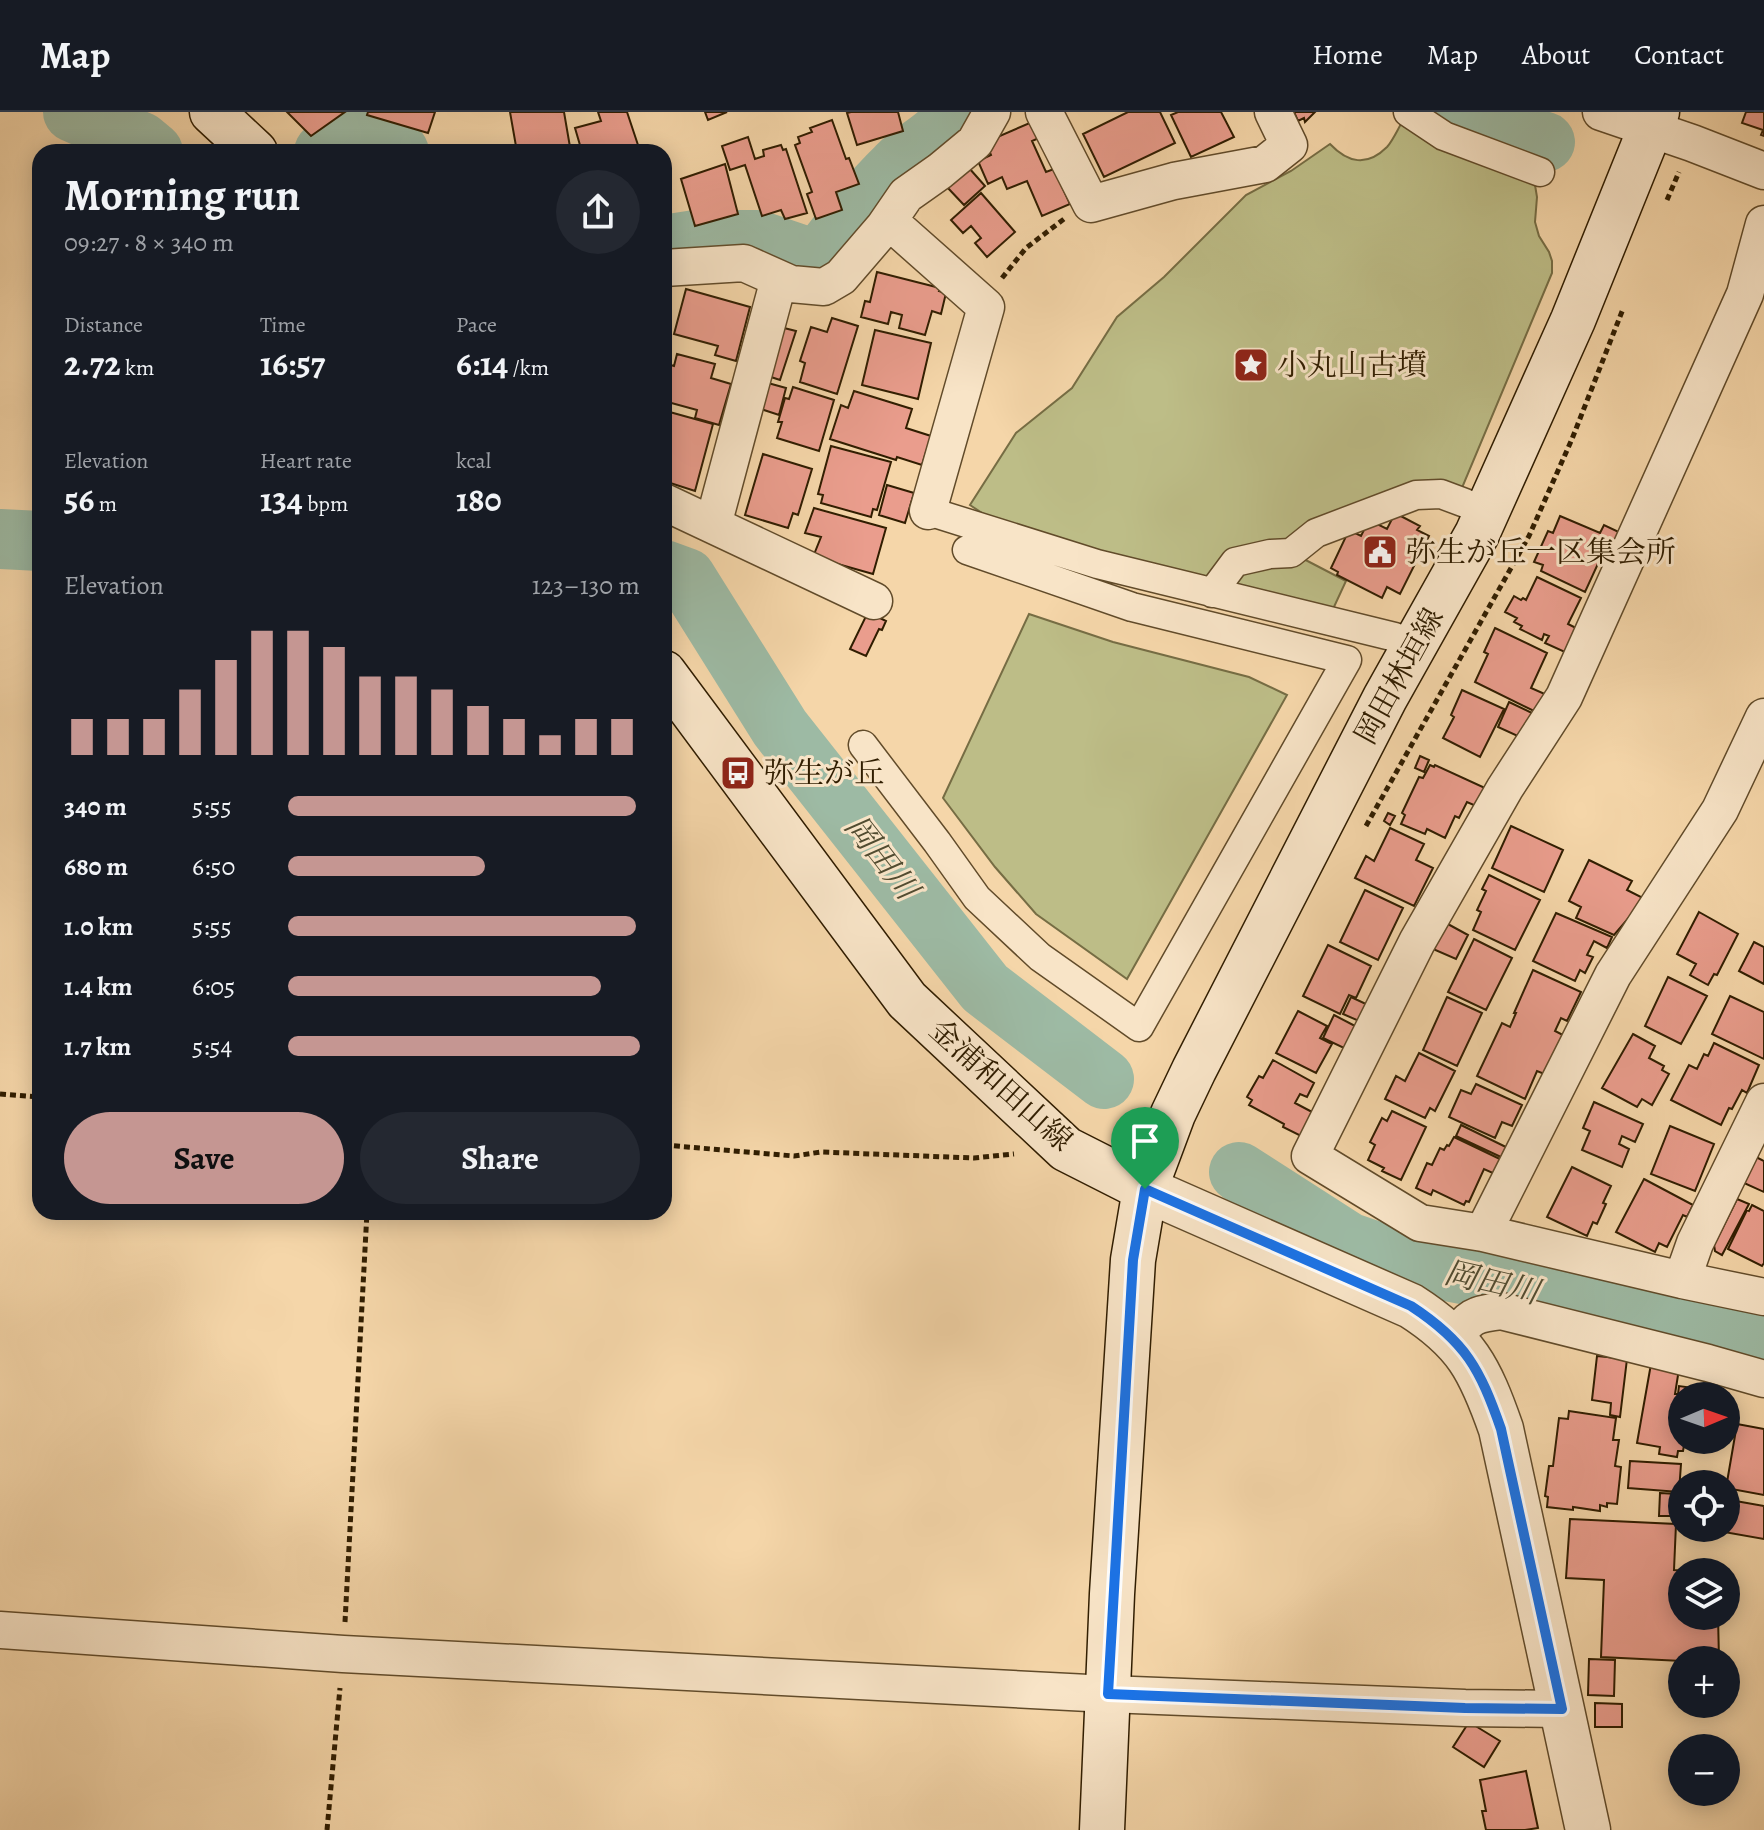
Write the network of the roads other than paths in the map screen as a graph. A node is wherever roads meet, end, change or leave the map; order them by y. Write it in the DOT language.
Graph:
graph roads {
  1 [pos="212,112"];
  2 [pos="992,112"];
  3 [pos="1044,112"];
  4 [pos="1273,112"];
  5 [pos="1408,112"];
  6 [pos="1601,112"];
  7 [pos="1654,120"];
  8 [pos="246,144"];
  9 [pos="1764,171"];
  10 [pos="1540,172"];
  11 [pos="889,221"];
  12 [pos="1764,224"];
  13 [pos="672,268"];
  14 [pos="779,279"];
  15 [pos="1756,287"];
  16 [pos="1465,503"];
  17 [pos="672,506"];
  18 [pos="928,511"];
  19 [pos="713,525"];
  20 [pos="967,550"];
  21 [pos="1212,593"];
  22 [pos="874,601"];
  23 [pos="1395,637"];
  24 [pos="672,684"];
  25 [pos="1764,717"];
  26 [pos="863,745"];
  27 [pos="1764,1102"];
  28 [pos="1145,1189"];
  29 [pos="1483,1233"];
  30 [pos="1682,1280"];
  31 [pos="1764,1297"];
  32 [pos="1454,1338"];
  33 [pos="1764,1379"];
  34 [pos="0,1630"];
  35 [pos="1108,1694"];
  36 [pos="1562,1709"];
  37 [pos="1102,1830"];
  38 [pos="1588,1830"];
  1 -- 8 [label="main road"];
  2 -- 11 [label="street"];
  3 -- 4 [label="street"];
  5 -- 10 [label="street"];
  6 -- 7 [label="street"];
  7 -- 9 [label="street"];
  7 -- 28 [label="main road, 岡田林垣線"];
  11 -- 14 [label="street"];
  11 -- 18 [label="street"];
  12 -- 15 [label="street"];
  13 -- 14 [label="street"];
  14 -- 19 [label="street"];
  15 -- 29 [label="street"];
  16 -- 21 [label="street"];
  17 -- 19 [label="street"];
  18 -- 21 [label="street"];
  19 -- 22 [label="street"];
  20 -- 26 [label="street"];
  21 -- 23 [label="street"];
  24 -- 28 [label="main road, 金浦和田山線"];
  25 -- 29 [label="street"];
  27 -- 30 [label="street"];
  28 -- 32 [label="main road, 金浦和田山線"];
  28 -- 35 [label="main road"];
  29 -- 30 [label="street"];
  30 -- 31 [label="street"];
  32 -- 33 [label="street"];
  32 -- 36 [label="main road, 金浦和田山線"];
  34 -- 35 [label="street"];
  35 -- 36 [label="street"];
  35 -- 37 [label="main road"];
  36 -- 38 [label="main road, 金浦和田山線"];
}
